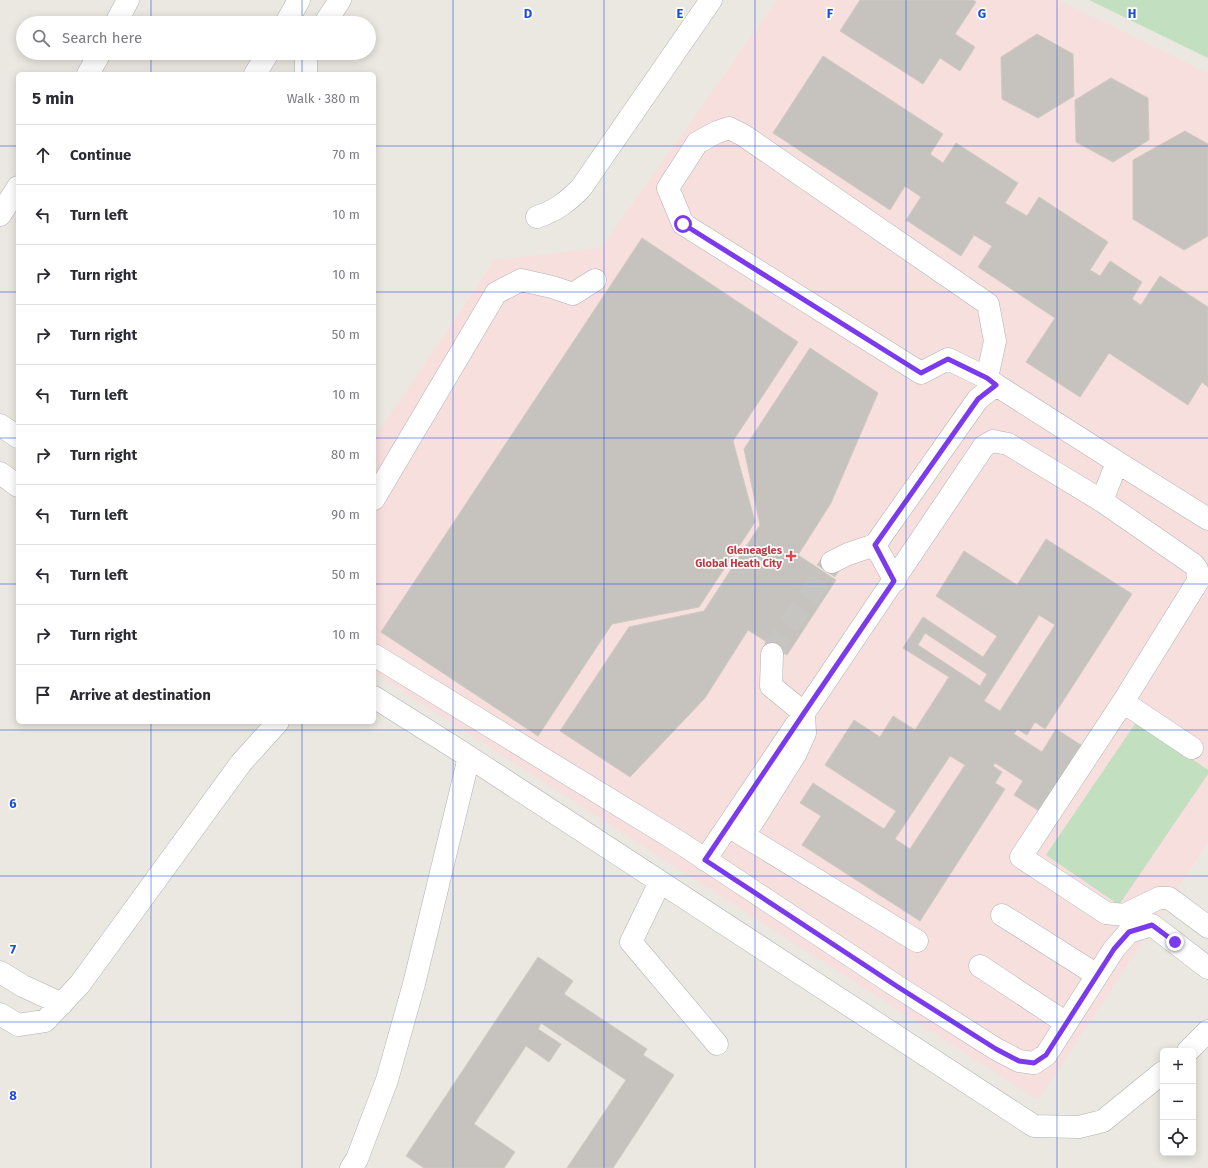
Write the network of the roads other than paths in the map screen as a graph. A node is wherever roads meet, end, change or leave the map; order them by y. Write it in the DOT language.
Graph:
graph roads {
  1 [pos="128,0"];
  2 [pos="299,0"];
  3 [pos="340,0"];
  4 [pos="711,0"];
  5 [pos="120,16"];
  6 [pos="290,16"];
  7 [pos="330,16"];
  8 [pos="96,60"];
  9 [pos="264,60"];
  10 [pos="306,60"];
  11 [pos="89,72"];
  12 [pos="256,72"];
  13 [pos="306,72"];
  14 [pos="16,190"];
  15 [pos="0,215"];
  16 [pos="537,217"];
  17 [pos="595,280"];
  18 [pos="991,381"];
  19 [pos="0,425"];
  20 [pos="13,444"];
  21 [pos="1117,462"];
  22 [pos="0,473"];
  23 [pos="16,485"];
  24 [pos="376,496"];
  25 [pos="1102,501"];
  26 [pos="1208,519"];
  27 [pos="875,545"];
  28 [pos="832,562"];
  29 [pos="894,581"];
  30 [pos="772,654"];
  31 [pos="376,656"];
  32 [pos="376,698"];
  33 [pos="1123,702"];
  34 [pos="804,713"];
  35 [pos="276,724"];
  36 [pos="1192,748"];
  37 [pos="469,757"];
  38 [pos="752,823"];
  39 [pos="728,826"];
  40 [pos="705,860"];
  41 [pos="660,882"];
  42 [pos="1002,915"];
  43 [pos="1208,928"];
  44 [pos="917,942"];
  45 [pos="980,966"];
  46 [pos="1208,968"];
  47 [pos="0,972"];
  48 [pos="1097,975"];
  49 [pos="62,1004"];
  50 [pos="0,1014"];
  51 [pos="1066,1023"];
  52 [pos="1208,1031"];
  53 [pos="717,1044"];
  54 [pos="1191,1048"];
  55 [pos="1160,1074"];
  56 [pos="351,1168"];
  1 -- 5 [label="street"];
  2 -- 6 [label="street"];
  3 -- 7 [label="street"];
  4 -- 16 [label="street"];
  8 -- 11 [label="street"];
  9 -- 12 [label="street"];
  10 -- 13 [label="street"];
  14 -- 15 [label="street"];
  17 -- 24 [label="street"];
  18 -- 18 [label="street"];
  18 -- 21 [label="street"];
  18 -- 27 [label="street"];
  19 -- 20 [label="street"];
  21 -- 25 [label="street"];
  21 -- 26 [label="street"];
  22 -- 23 [label="street"];
  25 -- 29 [label="street"];
  25 -- 33 [label="street"];
  27 -- 28 [label="street"];
  27 -- 29 [label="street"];
  29 -- 34 [label="street"];
  30 -- 34 [label="street"];
  31 -- 40 [label="street"];
  32 -- 37 [label="street"];
  33 -- 36 [label="street"];
  33 -- 43 [label="street"];
  34 -- 38 [label="street"];
  34 -- 39 [label="street"];
  35 -- 49 [label="street"];
  37 -- 41 [label="street"];
  37 -- 56 [label="street"];
  39 -- 40 [label="street"];
  39 -- 44 [label="street"];
  40 -- 51 [label="street"];
  41 -- 53 [label="street"];
  41 -- 55 [label="street"];
  42 -- 48 [label="street"];
  45 -- 51 [label="street"];
  46 -- 48 [label="street"];
  47 -- 49 [label="street"];
  48 -- 51 [label="street"];
  49 -- 50 [label="street"];
  52 -- 54 [label="street"];
}
